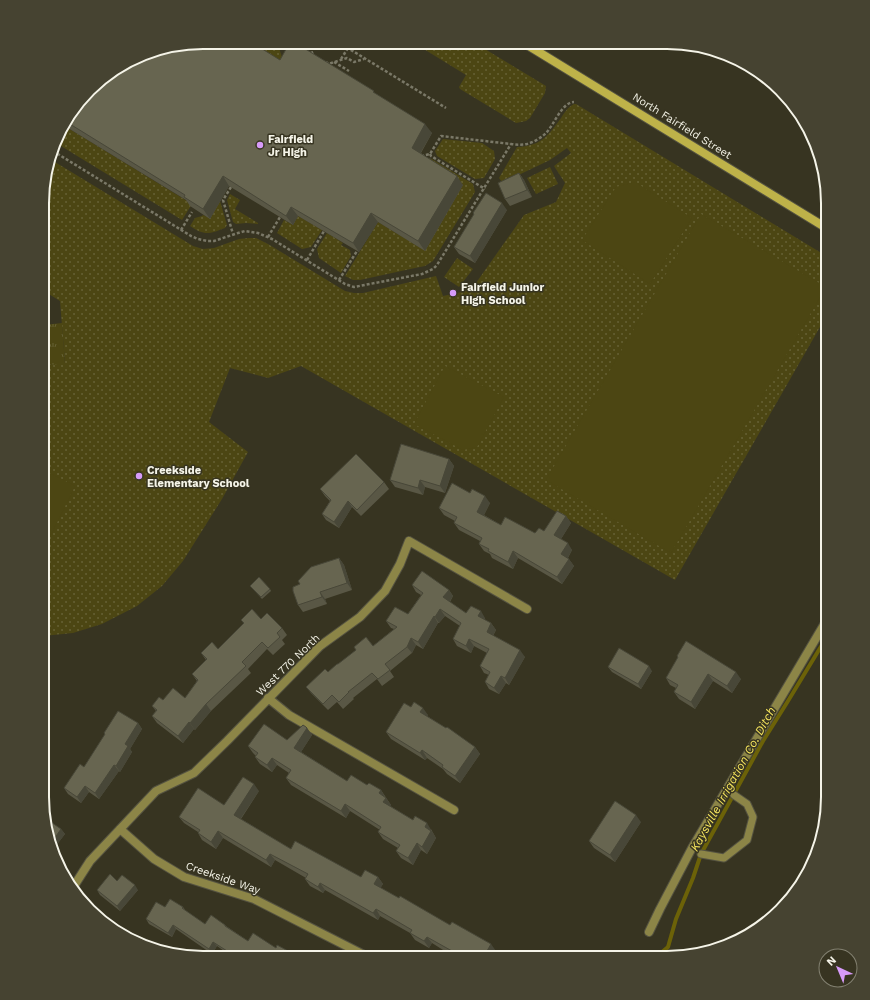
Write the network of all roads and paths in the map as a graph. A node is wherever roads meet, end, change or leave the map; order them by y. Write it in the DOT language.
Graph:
graph roads {
  1 [pos="285,49"];
  2 [pos="310,49"];
  3 [pos="347,49"];
  4 [pos="350,49"];
  5 [pos="534,49"];
  6 [pos="288,55"];
  7 [pos="317,57"];
  8 [pos="364,58"];
  9 [pos="323,60"];
  10 [pos="341,60"];
  11 [pos="333,62"];
  12 [pos="348,71"];
  13 [pos="574,102"];
  14 [pos="446,108"];
  15 [pos="512,144"];
  16 [pos="57,154"];
  17 [pos="430,154"];
  18 [pos="419,156"];
  19 [pos="231,187"];
  20 [pos="485,188"];
  21 [pos="192,212"];
  22 [pos="280,217"];
  23 [pos="821,225"];
  24 [pos="181,230"];
  25 [pos="324,231"];
  26 [pos="233,234"];
  27 [pos="268,236"];
  28 [pos="357,251"];
  29 [pos="307,260"];
  30 [pos="339,280"];
  31 [pos="527,609"];
  32 [pos="821,630"];
  33 [pos="268,698"];
  34 [pos="734,795"];
  35 [pos="454,810"];
  36 [pos="120,829"];
  37 [pos="701,854"];
  38 [pos="76,883"];
  39 [pos="649,932"];
  40 [pos="356,951"];
  1 -- 6 [label="path"];
  2 -- 7 [label="path"];
  3 -- 10 [label="path"];
  4 -- 8 [label="path"];
  5 -- 23 [label="street, North Fairfield Street"];
  8 -- 10 [label="path"];
  8 -- 14 [label="path"];
  9 -- 11 [label="path"];
  10 -- 11 [label="path"];
  11 -- 12 [label="path"];
  13 -- 15 [label="path"];
  15 -- 17 [label="path"];
  15 -- 20 [label="path"];
  16 -- 24 [label="path"];
  17 -- 18 [label="path"];
  17 -- 20 [label="path"];
  19 -- 26 [label="path"];
  20 -- 30 [label="path"];
  21 -- 24 [label="path"];
  22 -- 27 [label="path"];
  24 -- 26 [label="path"];
  25 -- 29 [label="path"];
  26 -- 27 [label="path"];
  27 -- 29 [label="path"];
  28 -- 30 [label="path"];
  29 -- 30 [label="path"];
  31 -- 33 [label="street, West 770 North"];
  32 -- 39 [label="street"];
  33 -- 35 [label="street"];
  33 -- 36 [label="street, West 770 North"];
  34 -- 37 [label="lane"];
  36 -- 38 [label="street, West 770 North"];
  36 -- 40 [label="street, Creekside Way"];
}
